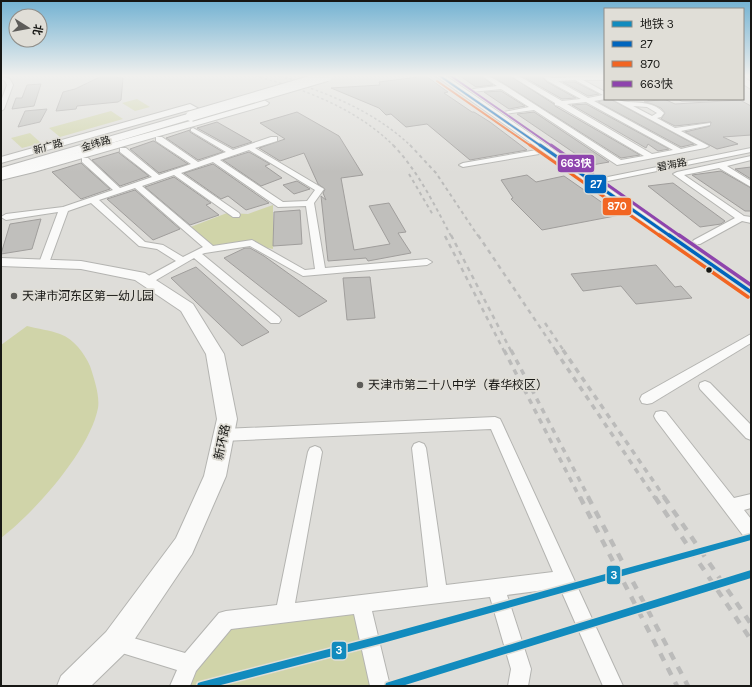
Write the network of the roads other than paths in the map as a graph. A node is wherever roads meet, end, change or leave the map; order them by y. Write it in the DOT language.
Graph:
graph roads {
  1 [pos="186,108"];
  2 [pos="192,108"];
  3 [pos="209,108"];
  4 [pos="211,108"];
  5 [pos="247,108"];
  6 [pos="487,108"];
  7 [pos="499,108"];
  8 [pos="534,108"];
  9 [pos="567,108"];
  10 [pos="602,108"];
  11 [pos="633,108"];
  12 [pos="655,108"];
  13 [pos="506,113"];
  14 [pos="189,114"];
  15 [pos="652,118"];
  16 [pos="209,119"];
  17 [pos="629,123"];
  18 [pos="708,124"];
  19 [pos="193,130"];
  20 [pos="604,130"];
  21 [pos="674,130"];
  22 [pos="578,136"];
  23 [pos="159,139"];
  24 [pos="274,139"];
  25 [pos="249,147"];
  26 [pos="123,150"];
  27 [pos="548,150"];
  28 [pos="751,150"];
  29 [pos="680,151"];
  30 [pos="233,153"];
  31 [pos="651,157"];
  32 [pos="751,158"];
  33 [pos="214,159"];
  34 [pos="1,160"];
  35 [pos="86,160"];
  36 [pos="198,165"];
  37 [pos="464,165"];
  38 [pos="720,165"];
  39 [pos="1,166"];
  40 [pos="1,172"];
  41 [pos="175,172"];
  42 [pos="1,177"];
  43 [pos="158,178"];
  44 [pos="598,180"];
  45 [pos="136,185"];
  46 [pos="751,186"];
  47 [pos="119,191"];
  48 [pos="93,200"];
  49 [pos="310,203"];
  50 [pos="64,209"];
  51 [pos="236,215"];
  52 [pos="6,217"];
  53 [pos="741,218"];
  54 [pos="751,220"];
  55 [pos="697,242"];
  56 [pos="211,249"];
  57 [pos="195,254"];
  58 [pos="183,261"];
  59 [pos="1,262"];
  60 [pos="427,262"];
  61 [pos="44,263"];
  62 [pos="321,272"];
  63 [pos="751,278"];
  64 [pos="147,281"];
  65 [pos="751,292"];
  66 [pos="275,320"];
  67 [pos="751,338"];
  68 [pos="705,386"];
  69 [pos="647,398"];
  70 [pos="661,416"];
  71 [pos="751,434"];
  72 [pos="223,435"];
  73 [pos="419,448"];
  74 [pos="315,452"];
  75 [pos="751,501"];
  76 [pos="732,506"];
  77 [pos="751,532"];
  78 [pos="565,579"];
  79 [pos="496,587"];
  80 [pos="438,594"];
  81 [pos="361,604"];
  82 [pos="284,613"];
  83 [pos="116,642"];
  84 [pos="189,664"];
  85 [pos="71,686"];
  86 [pos="180,686"];
  87 [pos="380,686"];
  88 [pos="518,686"];
  89 [pos="612,686"];
  1 -- 34 [label="main road, 新广路"];
  2 -- 16 [label="main road, 新广路"];
  3 -- 14 [label="main road"];
  4 -- 14 [label="main road, bridge"];
  5 -- 16 [label="main road, 新广路"];
  6 -- 27 [label="main road"];
  7 -- 13 [label="main road"];
  8 -- 13 [label="street"];
  8 -- 22 [label="street"];
  9 -- 20 [label="street"];
  10 -- 17 [label="street"];
  11 -- 15 [label="street"];
  12 -- 15 [label="street"];
  13 -- 44 [label="main road"];
  14 -- 39 [label="main road, 金纬路"];
  14 -- 40 [label="main road, 金纬路"];
  15 -- 17 [label="street"];
  15 -- 21 [label="street"];
  16 -- 42 [label="main road, 新广路"];
  17 -- 20 [label="street"];
  17 -- 29 [label="street"];
  18 -- 21 [label="street"];
  19 -- 30 [label="street"];
  20 -- 22 [label="street"];
  20 -- 31 [label="street"];
  21 -- 29 [label="street"];
  22 -- 31 [label="street"];
  23 -- 36 [label="street"];
  24 -- 25 [label="street"];
  25 -- 30 [label="street"];
  25 -- 49 [label="street"];
  26 -- 43 [label="street"];
  27 -- 37 [label="street"];
  27 -- 44 [label="main road"];
  28 -- 44 [label="street, 碧海路"];
  29 -- 31 [label="street"];
  30 -- 33 [label="street"];
  32 -- 38 [label="street"];
  33 -- 36 [label="street"];
  33 -- 49 [label="street"];
  35 -- 47 [label="street"];
  36 -- 41 [label="street"];
  38 -- 46 [label="street"];
  38 -- 53 [label="street"];
  41 -- 43 [label="street"];
  41 -- 51 [label="street"];
  43 -- 45 [label="street"];
  44 -- 55 [label="main road"];
  44 -- 65 [label="main road"];
  45 -- 47 [label="street"];
  45 -- 56 [label="street"];
  47 -- 48 [label="street"];
  48 -- 50 [label="street"];
  48 -- 58 [label="street"];
  49 -- 62 [label="street"];
  50 -- 52 [label="street"];
  50 -- 61 [label="street"];
  53 -- 54 [label="street"];
  53 -- 55 [label="street"];
  55 -- 63 [label="main road"];
  56 -- 57 [label="street"];
  56 -- 62 [label="street"];
  57 -- 58 [label="street"];
  57 -- 66 [label="street"];
  58 -- 64 [label="street"];
  59 -- 61 [label="main road, 新环路"];
  60 -- 62 [label="street"];
  61 -- 64 [label="main road, 新环路"];
  64 -- 72 [label="main road, 新环路"];
  67 -- 69 [label="street"];
  68 -- 71 [label="street"];
  70 -- 76 [label="street"];
  72 -- 78 [label="street"];
  72 -- 83 [label="main road, 新环路"];
  73 -- 80 [label="street"];
  74 -- 82 [label="street"];
  75 -- 76 [label="street"];
  76 -- 77 [label="street"];
  78 -- 79 [label="street"];
  78 -- 89 [label="street"];
  79 -- 80 [label="street"];
  79 -- 88 [label="street"];
  80 -- 81 [label="street"];
  81 -- 82 [label="street"];
  81 -- 87 [label="street"];
  82 -- 84 [label="street"];
  83 -- 84 [label="street"];
  83 -- 85 [label="main road, 新环路"];
  84 -- 86 [label="street"];
}
